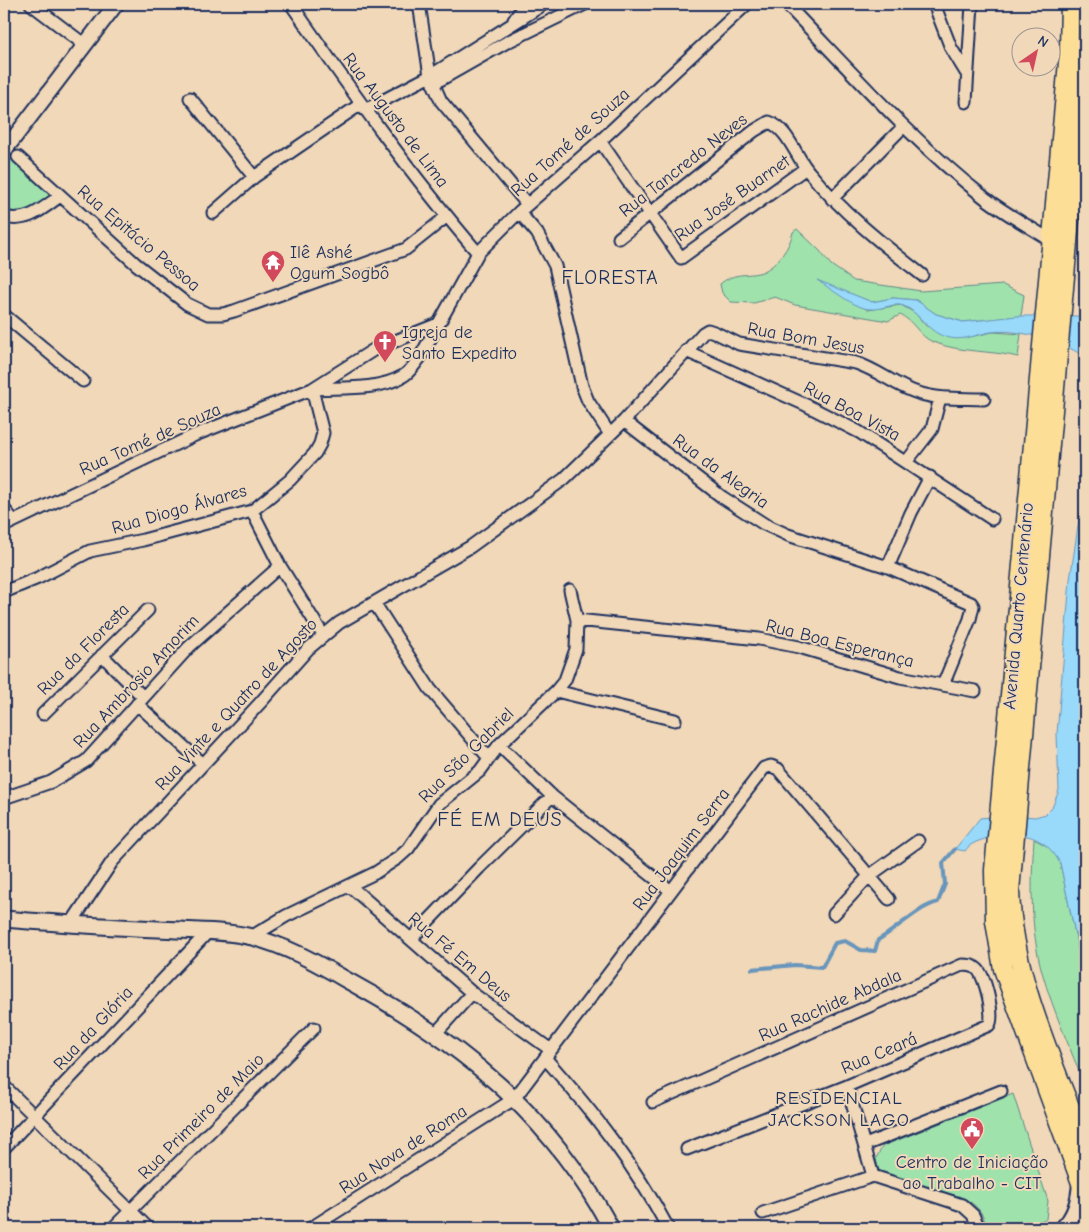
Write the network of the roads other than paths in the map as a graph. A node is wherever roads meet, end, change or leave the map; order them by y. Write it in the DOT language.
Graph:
graph roads {
  1 [pos="31,4"];
  2 [pos="116,4"];
  3 [pos="291,4"];
  4 [pos="421,4"];
  5 [pos="525,4"];
  6 [pos="544,4"];
  7 [pos="585,4"];
  8 [pos="747,4"];
  9 [pos="786,4"];
  10 [pos="934,4"];
  11 [pos="972,4"];
  12 [pos="1070,4"];
  13 [pos="512,23"];
  14 [pos="85,45"];
  15 [pos="1085,53"];
  16 [pos="967,74"];
  17 [pos="432,80"];
  18 [pos="190,98"];
  19 [pos="966,102"];
  20 [pos="363,107"];
  21 [pos="769,122"];
  22 [pos="904,126"];
  23 [pos="600,141"];
  24 [pos="4,149"];
  25 [pos="18,157"];
  26 [pos="806,168"];
  27 [pos="254,178"];
  28 [pos="60,196"];
  29 [pos="832,199"];
  30 [pos="523,208"];
  31 [pos="213,213"];
  32 [pos="649,213"];
  33 [pos="4,217"];
  34 [pos="446,217"];
  35 [pos="619,238"];
  36 [pos="1052,241"];
  37 [pos="478,253"];
  38 [pos="922,275"];
  39 [pos="1056,290"];
  40 [pos="4,315"];
  41 [pos="438,324"];
  42 [pos="708,330"];
  43 [pos="686,351"];
  44 [pos="83,381"];
  45 [pos="312,389"];
  46 [pos="940,398"];
  47 [pos="984,399"];
  48 [pos="624,421"];
  49 [pos="609,433"];
  50 [pos="907,462"];
  51 [pos="930,478"];
  52 [pos="4,509"];
  53 [pos="252,511"];
  54 [pos="992,519"];
  55 [pos="9,524"];
  56 [pos="280,566"];
  57 [pos="888,567"];
  58 [pos="570,590"];
  59 [pos="4,592"];
  60 [pos="375,604"];
  61 [pos="148,610"];
  62 [pos="577,620"];
  63 [pos="323,635"];
  64 [pos="102,656"];
  65 [pos="943,685"];
  66 [pos="556,691"];
  67 [pos="975,691"];
  68 [pos="140,700"];
  69 [pos="43,714"];
  70 [pos="675,720"];
  71 [pos="499,745"];
  72 [pos="488,758"];
  73 [pos="203,764"];
  74 [pos="552,796"];
  75 [pos="4,798"];
  76 [pos="918,841"];
  77 [pos="1002,871"];
  78 [pos="870,876"];
  79 [pos="350,886"];
  80 [pos="671,891"];
  81 [pos="889,899"];
  82 [pos="834,914"];
  83 [pos="4,919"];
  84 [pos="70,925"];
  85 [pos="208,932"];
  86 [pos="251,937"];
  87 [pos="411,939"];
  88 [pos="472,994"];
  89 [pos="992,1014"];
  90 [pos="314,1028"];
  91 [pos="436,1033"];
  92 [pos="548,1054"];
  93 [pos="4,1086"];
  94 [pos="847,1086"];
  95 [pos="1001,1091"];
  96 [pos="514,1098"];
  97 [pos="653,1102"];
  98 [pos="34,1115"];
  99 [pos="865,1145"];
  100 [pos="1085,1146"];
  101 [pos="4,1148"];
  102 [pos="687,1149"];
  103 [pos="873,1176"];
  104 [pos="1083,1188"];
  105 [pos="130,1212"];
  106 [pos="763,1213"];
  107 [pos="113,1228"];
  108 [pos="148,1228"];
  109 [pos="311,1228"];
  110 [pos="611,1228"];
  111 [pos="668,1228"];
  112 [pos="978,1228"];
  113 [pos="1062,1228"];
  1 -- 14 [label="street"];
  2 -- 14 [label="street"];
  3 -- 20 [label="street, Rua Augusto de Lima"];
  4 -- 17 [label="street"];
  5 -- 13 [label="street"];
  6 -- 13 [label="street"];
  7 -- 17 [label="street"];
  8 -- 23 [label="street, Rua Tomé de Souza"];
  9 -- 22 [label="street"];
  10 -- 16 [label="street"];
  11 -- 16 [label="street"];
  12 -- 36 [label="main road, Avenida Quarto Centenário"];
  13 -- 17 [label="street"];
  14 -- 24 [label="street"];
  15 -- 39 [label="main road, Avenida Quarto Centenário"];
  16 -- 19 [label="street"];
  17 -- 20 [label="street"];
  17 -- 30 [label="street"];
  18 -- 27 [label="street"];
  20 -- 27 [label="street"];
  20 -- 34 [label="street, Rua Augusto de Lima"];
  21 -- 26 [label="street, Rua José Buarnet"];
  21 -- 32 [label="street, Rua Tancredo Neves"];
  22 -- 29 [label="street"];
  22 -- 36 [label="street"];
  23 -- 30 [label="street, Rua Tomé de Souza"];
  23 -- 32 [label="street"];
  25 -- 28 [label="street, Rua Epitácio Pessoa"];
  26 -- 29 [label="street, Rua José Buarnet"];
  26 -- 32 [label="street, Rua José Buarnet"];
  27 -- 31 [label="street"];
  28 -- 33 [label="street, Rua Epitácio Pessoa"];
  28 -- 34 [label="street, Rua Epitácio Pessoa"];
  29 -- 38 [label="street, Rua José Buarnet"];
  30 -- 37 [label="street, Rua Tomé de Souza"];
  30 -- 49 [label="street"];
  32 -- 35 [label="street, Rua Tancredo Neves"];
  34 -- 37 [label="street, Rua Augusto de Lima"];
  36 -- 39 [label="main road, Avenida Quarto Centenário"];
  37 -- 41 [label="street, Rua Tomé de Souza"];
  39 -- 77 [label="main road, Avenida Quarto Centenário"];
  40 -- 44 [label="street"];
  41 -- 45 [label="street, Rua Tomé de Souza"];
  41 -- 45 [label="street, Rua Tomé de Souza"];
  42 -- 43 [label="street, Rua Vinte e Quatro de Agosto"];
  42 -- 46 [label="street, Rua Bom Jesus"];
  43 -- 48 [label="street, Rua Vinte e Quatro de Agosto"];
  43 -- 50 [label="street, Rua Boa Vista"];
  45 -- 53 [label="street, Rua Diogo Álvares"];
  45 -- 55 [label="street, Rua Tomé de Souza"];
  46 -- 47 [label="street, Rua Bom Jesus"];
  46 -- 50 [label="street"];
  48 -- 49 [label="street, Rua Vinte e Quatro de Agosto"];
  48 -- 57 [label="street, Rua da Alegria"];
  49 -- 60 [label="street, Rua Vinte e Quatro de Agosto"];
  50 -- 51 [label="street, Rua Boa Vista"];
  51 -- 54 [label="street, Rua Boa Vista"];
  51 -- 57 [label="street"];
  52 -- 55 [label="street"];
  53 -- 56 [label="street"];
  53 -- 59 [label="street, Rua Diogo Álvares"];
  56 -- 63 [label="street"];
  56 -- 68 [label="street, Rua Ambrosio Amorim"];
  57 -- 65 [label="street, Rua da Alegria"];
  58 -- 62 [label="street, Rua São Gabriel"];
  60 -- 63 [label="street, Rua Vinte e Quatro de Agosto"];
  60 -- 72 [label="street"];
  61 -- 64 [label="street, Rua da Floresta"];
  62 -- 65 [label="street, Rua Boa Esperança"];
  62 -- 66 [label="street, Rua São Gabriel"];
  63 -- 73 [label="street, Rua Vinte e Quatro de Agosto"];
  64 -- 68 [label="street"];
  64 -- 69 [label="street, Rua da Floresta"];
  65 -- 67 [label="street, Rua Boa Esperança"];
  66 -- 70 [label="street"];
  66 -- 71 [label="street, Rua São Gabriel"];
  68 -- 73 [label="street"];
  68 -- 75 [label="street, Rua Ambrosio Amorim"];
  71 -- 72 [label="street, Rua São Gabriel"];
  71 -- 74 [label="street"];
  72 -- 79 [label="street, Rua São Gabriel"];
  73 -- 84 [label="street, Rua Vinte e Quatro de Agosto"];
  74 -- 80 [label="street"];
  74 -- 87 [label="street"];
  76 -- 78 [label="street"];
  77 -- 100 [label="main road, Avenida Quarto Centenário"];
  77 -- 104 [label="main road, Avenida Quarto Centenário"];
  78 -- 80 [label="street, Rua Joaquim Serra"];
  78 -- 81 [label="street, Rua Joaquim Serra"];
  78 -- 82 [label="street"];
  79 -- 86 [label="street, Rua São Gabriel"];
  79 -- 87 [label="street, Rua Fé Em Deus"];
  80 -- 92 [label="street, Rua Joaquim Serra"];
  83 -- 84 [label="main road"];
  84 -- 85 [label="main road"];
  85 -- 86 [label="main road"];
  85 -- 98 [label="street, Rua da Glória"];
  86 -- 91 [label="main road"];
  87 -- 88 [label="street, Rua Fé Em Deus"];
  88 -- 91 [label="street"];
  88 -- 92 [label="street, Rua Fé Em Deus"];
  89 -- 94 [label="street, Rua Ceará"];
  89 -- 97 [label="street, Rua Rachide Abdala"];
  90 -- 105 [label="street, Rua Primeiro de Maio"];
  91 -- 96 [label="main road"];
  92 -- 96 [label="street, Rua Joaquim Serra"];
  92 -- 111 [label="street, Rua Fé Em Deus"];
  93 -- 98 [label="street"];
  94 -- 99 [label="street"];
  94 -- 102 [label="street, Rua Ceará"];
  95 -- 99 [label="street"];
  96 -- 109 [label="street, Rua Nova de Roma"];
  96 -- 110 [label="main road"];
  98 -- 101 [label="street, Rua da Glória"];
  98 -- 105 [label="street"];
  99 -- 103 [label="street"];
  103 -- 106 [label="street"];
  103 -- 112 [label="street"];
  104 -- 113 [label="street"];
  105 -- 107 [label="street, Rua Primeiro de Maio"];
  105 -- 108 [label="street"];
}
